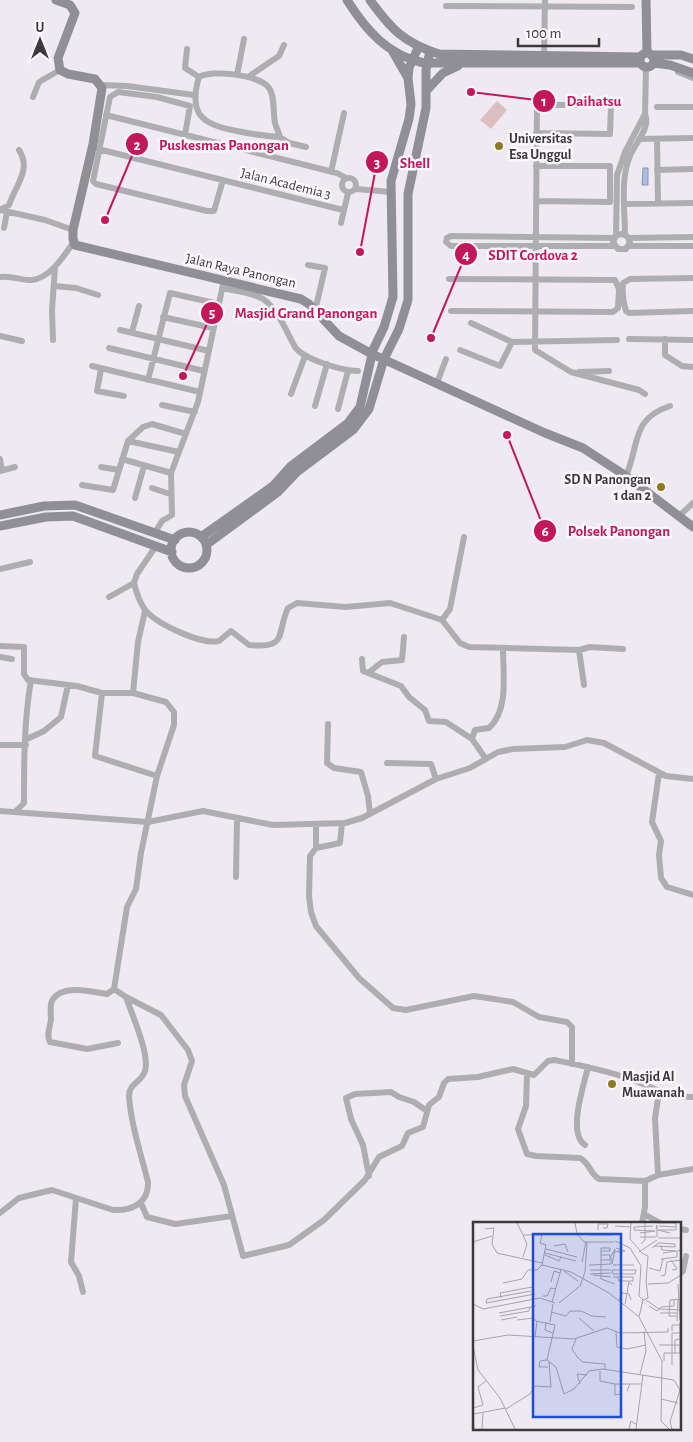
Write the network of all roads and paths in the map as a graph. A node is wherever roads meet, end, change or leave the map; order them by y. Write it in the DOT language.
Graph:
graph roads {
  1 [pos="56,0"];
  2 [pos="347,0"];
  3 [pos="370,0"];
  4 [pos="646,0"];
  5 [pos="545,4"];
  6 [pos="446,6"];
  7 [pos="632,8"];
  8 [pos="244,39"];
  9 [pos="408,42"];
  10 [pos="284,44"];
  11 [pos="418,48"];
  12 [pos="187,49"];
  13 [pos="430,52"];
  14 [pos="396,54"];
  15 [pos="693,59"];
  16 [pos="544,60"];
  17 [pos="646,60"];
  18 [pos="412,61"];
  19 [pos="427,64"];
  20 [pos="462,64"];
  21 [pos="665,64"];
  22 [pos="60,70"];
  23 [pos="693,73"];
  24 [pos="237,75"];
  25 [pos="199,77"];
  26 [pos="248,77"];
  27 [pos="408,78"];
  28 [pos="693,78"];
  29 [pos="102,86"];
  30 [pos="427,90"];
  31 [pos="194,95"];
  32 [pos="33,97"];
  33 [pos="657,107"];
  34 [pos="693,107"];
  35 [pos="344,113"];
  36 [pos="645,114"];
  37 [pos="106,115"];
  38 [pos="536,133"];
  39 [pos="185,134"];
  40 [pos="280,137"];
  41 [pos="693,138"];
  42 [pos="639,139"];
  43 [pos="657,139"];
  44 [pos="306,147"];
  45 [pos="98,149"];
  46 [pos="19,150"];
  47 [pos="536,166"];
  48 [pos="693,169"];
  49 [pos="657,170"];
  50 [pos="331,172"];
  51 [pos="346,178"];
  52 [pos="223,180"];
  53 [pos="356,189"];
  54 [pos="391,192"];
  55 [pos="348,193"];
  56 [pos="408,194"];
  57 [pos="536,201"];
  58 [pos="658,203"];
  59 [pos="693,203"];
  60 [pos="625,204"];
  61 [pos="343,210"];
  62 [pos="2,211"];
  63 [pos="341,223"];
  64 [pos="4,228"];
  65 [pos="73,230"];
  66 [pos="627,236"];
  67 [pos="535,237"];
  68 [pos="615,237"];
  69 [pos="693,237"];
  70 [pos="74,243"];
  71 [pos="535,246"];
  72 [pos="614,246"];
  73 [pos="629,246"];
  74 [pos="693,246"];
  75 [pos="308,264"];
  76 [pos="55,267"];
  77 [pos="0,277"];
  78 [pos="693,278"];
  79 [pos="449,279"];
  80 [pos="535,280"];
  81 [pos="223,284"];
  82 [pos="54,286"];
  83 [pos="98,295"];
  84 [pos="218,304"];
  85 [pos="138,306"];
  86 [pos="316,311"];
  87 [pos="451,311"];
  88 [pos="693,311"];
  89 [pos="535,312"];
  90 [pos="164,317"];
  91 [pos="471,323"];
  92 [pos="213,328"];
  93 [pos="120,330"];
  94 [pos="132,332"];
  95 [pos="0,336"];
  96 [pos="158,338"];
  97 [pos="629,339"];
  98 [pos="665,339"];
  99 [pos="54,340"];
  100 [pos="617,340"];
  101 [pos="693,340"];
  102 [pos="22,341"];
  103 [pos="512,342"];
  104 [pos="534,342"];
  105 [pos="109,348"];
  106 [pos="460,350"];
  107 [pos="209,351"];
  108 [pos="372,354"];
  109 [pos="305,356"];
  110 [pos="153,359"];
  111 [pos="384,359"];
  112 [pos="446,359"];
  113 [pos="327,364"];
  114 [pos="92,366"];
  115 [pos="693,368"];
  116 [pos="101,369"];
  117 [pos="204,371"];
  118 [pos="348,371"];
  119 [pos="609,371"];
  120 [pos="358,372"];
  121 [pos="570,372"];
  122 [pos="148,380"];
  123 [pos="437,383"];
  124 [pos="200,392"];
  125 [pos="291,394"];
  126 [pos="645,394"];
  127 [pos="124,396"];
  128 [pos="162,404"];
  129 [pos="314,406"];
  130 [pos="670,406"];
  131 [pos="338,409"];
  132 [pos="195,412"];
  133 [pos="186,434"];
  134 [pos="128,441"];
  135 [pos="179,452"];
  136 [pos="0,459"];
  137 [pos="122,459"];
  138 [pos="101,466"];
  139 [pos="144,466"];
  140 [pos="14,467"];
  141 [pos="1,470"];
  142 [pos="119,470"];
  143 [pos="171,473"];
  144 [pos="626,476"];
  145 [pos="82,485"];
  146 [pos="152,488"];
  147 [pos="276,489"];
  148 [pos="170,494"];
  149 [pos="135,498"];
  150 [pos="693,503"];
  151 [pos="0,515"];
  152 [pos="679,516"];
  153 [pos="0,526"];
  154 [pos="693,527"];
  155 [pos="154,534"];
  156 [pos="464,537"];
  157 [pos="175,540"];
  158 [pos="204,541"];
  159 [pos="156,546"];
  160 [pos="172,552"];
  161 [pos="30,562"];
  162 [pos="0,568"];
  163 [pos="134,583"];
  164 [pos="109,597"];
  165 [pos="145,611"];
  166 [pos="442,620"];
  167 [pos="404,637"];
  168 [pos="0,646"];
  169 [pos="503,649"];
  170 [pos="623,649"];
  171 [pos="579,650"];
  172 [pos="0,657"];
  173 [pos="12,659"];
  174 [pos="362,659"];
  175 [pos="368,673"];
  176 [pos="31,680"];
  177 [pos="68,685"];
  178 [pos="584,685"];
  179 [pos="102,693"];
  180 [pos="133,693"];
  181 [pos="328,724"];
  182 [pos="472,739"];
  183 [pos="26,742"];
  184 [pos="0,745"];
  185 [pos="486,759"];
  186 [pos="387,763"];
  187 [pos="659,773"];
  188 [pos="157,776"];
  189 [pos="436,779"];
  190 [pos="693,780"];
  191 [pos="0,810"];
  192 [pos="16,811"];
  193 [pos="370,814"];
  194 [pos="237,818"];
  195 [pos="148,822"];
  196 [pos="342,823"];
  197 [pos="316,825"];
  198 [pos="316,848"];
  199 [pos="236,877"];
  200 [pos="693,895"];
  201 [pos="114,988"];
  202 [pos="126,998"];
  203 [pos="118,1043"];
  204 [pos="572,1064"];
  205 [pos="588,1067"];
  206 [pos="526,1074"];
  207 [pos="659,1092"];
  208 [pos="693,1097"];
  209 [pos="427,1111"];
  210 [pos="584,1145"];
  211 [pos="693,1169"];
  212 [pos="658,1174"];
  213 [pos="369,1176"];
  214 [pos="645,1181"];
  215 [pos="76,1198"];
  216 [pos="141,1203"];
  217 [pos="0,1213"];
  218 [pos="644,1214"];
  219 [pos="232,1216"];
  220 [pos="642,1222"];
  221 [pos="658,1222"];
  222 [pos="686,1256"];
  223 [pos="680,1273"];
  224 [pos="83,1292"];
  1 -- 22 [label="street"];
  2 -- 14 [label="street"];
  3 -- 9 [label="street"];
  4 -- 17 [label="street"];
  5 -- 6 [label="street"];
  5 -- 7 [label="street"];
  5 -- 16 [label="street"];
  8 -- 24 [label="street"];
  9 -- 11 [label="street"];
  9 -- 14 [label="street"];
  10 -- 26 [label="street"];
  11 -- 13 [label="street"];
  11 -- 18 [label="street"];
  12 -- 25 [label="street"];
  13 -- 16 [label="street"];
  13 -- 19 [label="street"];
  14 -- 18 [label="street"];
  14 -- 27 [label="street"];
  15 -- 17 [label="street"];
  16 -- 17 [label="street"];
  16 -- 20 [label="street"];
  17 -- 21 [label="street"];
  17 -- 36 [label="street"];
  18 -- 19 [label="street"];
  18 -- 27 [label="street"];
  19 -- 20 [label="street"];
  19 -- 30 [label="street"];
  20 -- 30 [label="street"];
  21 -- 23 [label="street"];
  21 -- 28 [label="street"];
  22 -- 29 [label="street"];
  22 -- 32 [label="street"];
  24 -- 25 [label="street"];
  24 -- 26 [label="street"];
  25 -- 31 [label="street"];
  26 -- 40 [label="street"];
  27 -- 54 [label="street"];
  29 -- 31 [label="street"];
  29 -- 65 [label="street"];
  30 -- 56 [label="street"];
  31 -- 40 [label="street"];
  33 -- 34 [label="street"];
  35 -- 50 [label="street"];
  36 -- 42 [label="street"];
  36 -- 68 [label="street"];
  37 -- 39 [label="street"];
  37 -- 39 [label="street"];
  37 -- 45 [label="street"];
  38 -- 38 [label="street"];
  38 -- 47 [label="street"];
  39 -- 50 [label="street"];
  40 -- 44 [label="street"];
  41 -- 43 [label="street"];
  42 -- 43 [label="street"];
  42 -- 60 [label="street"];
  43 -- 49 [label="street"];
  45 -- 52 [label="street, Jalan Academia 3"];
  45 -- 52 [label="street"];
  46 -- 62 [label="street"];
  47 -- 57 [label="street"];
  47 -- 57 [label="street"];
  48 -- 49 [label="street"];
  49 -- 58 [label="street"];
  50 -- 51 [label="street"];
  51 -- 53 [label="street"];
  51 -- 55 [label="street"];
  52 -- 61 [label="street, Jalan Academia 3"];
  53 -- 54 [label="street"];
  53 -- 55 [label="street"];
  54 -- 56 [label="street"];
  54 -- 108 [label="street"];
  55 -- 61 [label="street"];
  56 -- 111 [label="street"];
  57 -- 67 [label="street"];
  58 -- 59 [label="street"];
  58 -- 60 [label="street"];
  60 -- 66 [label="street"];
  61 -- 63 [label="street"];
  62 -- 64 [label="street"];
  62 -- 65 [label="street"];
  65 -- 70 [label="street"];
  66 -- 68 [label="street"];
  66 -- 69 [label="street"];
  66 -- 73 [label="street"];
  67 -- 68 [label="street"];
  67 -- 71 [label="street"];
  67 -- 71 [label="street"];
  68 -- 72 [label="street"];
  70 -- 76 [label="street"];
  70 -- 81 [label="street, Jalan Raya Panongan"];
  71 -- 72 [label="street"];
  71 -- 80 [label="street"];
  72 -- 73 [label="street"];
  73 -- 74 [label="street"];
  75 -- 86 [label="street"];
  76 -- 77 [label="street"];
  76 -- 82 [label="street"];
  78 -- 88 [label="street"];
  79 -- 80 [label="street"];
  80 -- 89 [label="street"];
  80 -- 89 [label="street"];
  81 -- 84 [label="street"];
  81 -- 86 [label="street, Jalan Raya Panongan"];
  81 -- 109 [label="street"];
  82 -- 83 [label="street"];
  82 -- 99 [label="street"];
  84 -- 90 [label="street"];
  84 -- 92 [label="street"];
  85 -- 94 [label="street"];
  86 -- 108 [label="street, Jalan Raya Panongan"];
  87 -- 89 [label="street"];
  89 -- 104 [label="street"];
  90 -- 92 [label="street"];
  90 -- 96 [label="street"];
  91 -- 103 [label="street"];
  92 -- 107 [label="street"];
  93 -- 94 [label="street"];
  94 -- 96 [label="street"];
  95 -- 102 [label="street"];
  96 -- 107 [label="street"];
  96 -- 110 [label="street"];
  97 -- 98 [label="street"];
  98 -- 101 [label="street"];
  98 -- 115 [label="street"];
  100 -- 104 [label="street"];
  103 -- 104 [label="street"];
  103 -- 106 [label="street"];
  104 -- 121 [label="street"];
  105 -- 110 [label="street"];
  107 -- 117 [label="street"];
  108 -- 111 [label="street, Jalan Raya Panongan"];
  108 -- 147 [label="street"];
  109 -- 113 [label="street"];
  109 -- 125 [label="street"];
  110 -- 117 [label="street"];
  110 -- 122 [label="street"];
  111 -- 123 [label="street, Jalan Raya Panongan"];
  111 -- 147 [label="street"];
  112 -- 123 [label="street"];
  113 -- 118 [label="street"];
  113 -- 129 [label="street"];
  114 -- 116 [label="street"];
  116 -- 122 [label="street"];
  116 -- 127 [label="street"];
  117 -- 124 [label="street"];
  118 -- 120 [label="street"];
  118 -- 131 [label="street"];
  119 -- 121 [label="street"];
  121 -- 126 [label="street"];
  122 -- 124 [label="street"];
  123 -- 144 [label="street, Jalan Raya Panongan"];
  124 -- 132 [label="street"];
  128 -- 132 [label="street"];
  130 -- 144 [label="street"];
  132 -- 133 [label="street"];
  133 -- 134 [label="street"];
  133 -- 135 [label="street"];
  134 -- 135 [label="street"];
  134 -- 137 [label="street"];
  135 -- 143 [label="street"];
  136 -- 141 [label="street"];
  137 -- 139 [label="street"];
  137 -- 142 [label="street"];
  138 -- 142 [label="street"];
  139 -- 143 [label="street"];
  139 -- 149 [label="street"];
  140 -- 141 [label="street"];
  142 -- 145 [label="street"];
  143 -- 148 [label="street"];
  144 -- 152 [label="street, Jalan Raya Panongan"];
  146 -- 148 [label="street"];
  147 -- 158 [label="street"];
  148 -- 155 [label="street"];
  150 -- 152 [label="street"];
  151 -- 155 [label="street"];
  152 -- 154 [label="street, Jalan Raya Panongan"];
  153 -- 159 [label="street"];
  155 -- 157 [label="street"];
  156 -- 166 [label="street"];
  157 -- 158 [label="street"];
  157 -- 160 [label="street"];
  158 -- 160 [label="street"];
  159 -- 160 [label="street"];
  159 -- 163 [label="street"];
  161 -- 162 [label="street"];
  163 -- 164 [label="street"];
  163 -- 165 [label="street"];
  165 -- 166 [label="street"];
  165 -- 180 [label="street"];
  166 -- 169 [label="street"];
  167 -- 175 [label="street"];
  168 -- 176 [label="street"];
  169 -- 171 [label="street"];
  169 -- 182 [label="street"];
  170 -- 171 [label="street"];
  171 -- 178 [label="street"];
  172 -- 173 [label="street"];
  174 -- 175 [label="street"];
  175 -- 182 [label="street"];
  176 -- 177 [label="street"];
  176 -- 183 [label="street"];
  177 -- 179 [label="street"];
  177 -- 183 [label="street"];
  179 -- 180 [label="street"];
  179 -- 188 [label="street"];
  180 -- 188 [label="street"];
  181 -- 193 [label="street"];
  182 -- 185 [label="street"];
  183 -- 184 [label="street"];
  183 -- 192 [label="street"];
  185 -- 187 [label="street"];
  185 -- 189 [label="street"];
  186 -- 189 [label="street"];
  187 -- 190 [label="street"];
  187 -- 200 [label="street"];
  188 -- 195 [label="street"];
  189 -- 193 [label="street"];
  191 -- 192 [label="street"];
  192 -- 195 [label="street"];
  193 -- 196 [label="street"];
  194 -- 195 [label="street"];
  194 -- 197 [label="street"];
  194 -- 199 [label="street"];
  195 -- 201 [label="street"];
  196 -- 197 [label="street"];
  196 -- 198 [label="street"];
  197 -- 198 [label="street"];
  198 -- 204 [label="street"];
  201 -- 202 [label="street"];
  201 -- 203 [label="street"];
  202 -- 216 [label="street"];
  202 -- 219 [label="street"];
  204 -- 205 [label="street"];
  204 -- 206 [label="street"];
  205 -- 207 [label="street"];
  205 -- 210 [label="street"];
  206 -- 209 [label="street"];
  206 -- 214 [label="street"];
  207 -- 208 [label="street"];
  207 -- 212 [label="street"];
  209 -- 213 [label="street"];
  209 -- 213 [label="street"];
  211 -- 212 [label="street"];
  212 -- 214 [label="street"];
  213 -- 219 [label="street"];
  214 -- 218 [label="street"];
  215 -- 216 [label="street"];
  215 -- 217 [label="street"];
  215 -- 224 [label="street"];
  216 -- 219 [label="street"];
  218 -- 220 [label="street"];
  218 -- 221 [label="street"];
  222 -- 223 [label="street"];
}
